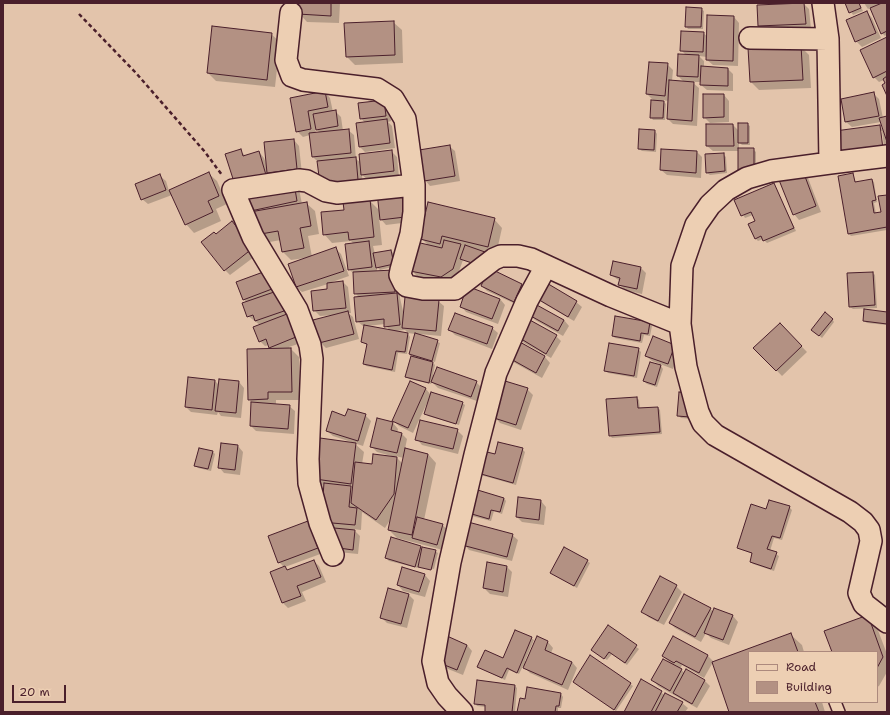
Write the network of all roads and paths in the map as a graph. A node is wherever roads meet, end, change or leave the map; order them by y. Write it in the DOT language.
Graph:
graph roads {
  1 [pos="824,3"];
  2 [pos="291,13"];
  3 [pos="79,14"];
  4 [pos="750,38"];
  5 [pos="828,39"];
  6 [pos="887,156"];
  7 [pos="830,163"];
  8 [pos="414,185"];
  9 [pos="233,190"];
  10 [pos="546,266"];
  11 [pos="680,324"];
  12 [pos="333,555"];
  13 [pos="887,622"];
  14 [pos="462,712"];
  1 -- 5 [label="street"];
  2 -- 8 [label="street"];
  3 -- 9 [label="path"];
  4 -- 5 [label="street"];
  5 -- 7 [label="street"];
  6 -- 7 [label="street"];
  7 -- 11 [label="street"];
  8 -- 9 [label="street"];
  8 -- 10 [label="street"];
  9 -- 12 [label="street"];
  10 -- 11 [label="street"];
  10 -- 14 [label="street"];
  11 -- 13 [label="street"];
}
